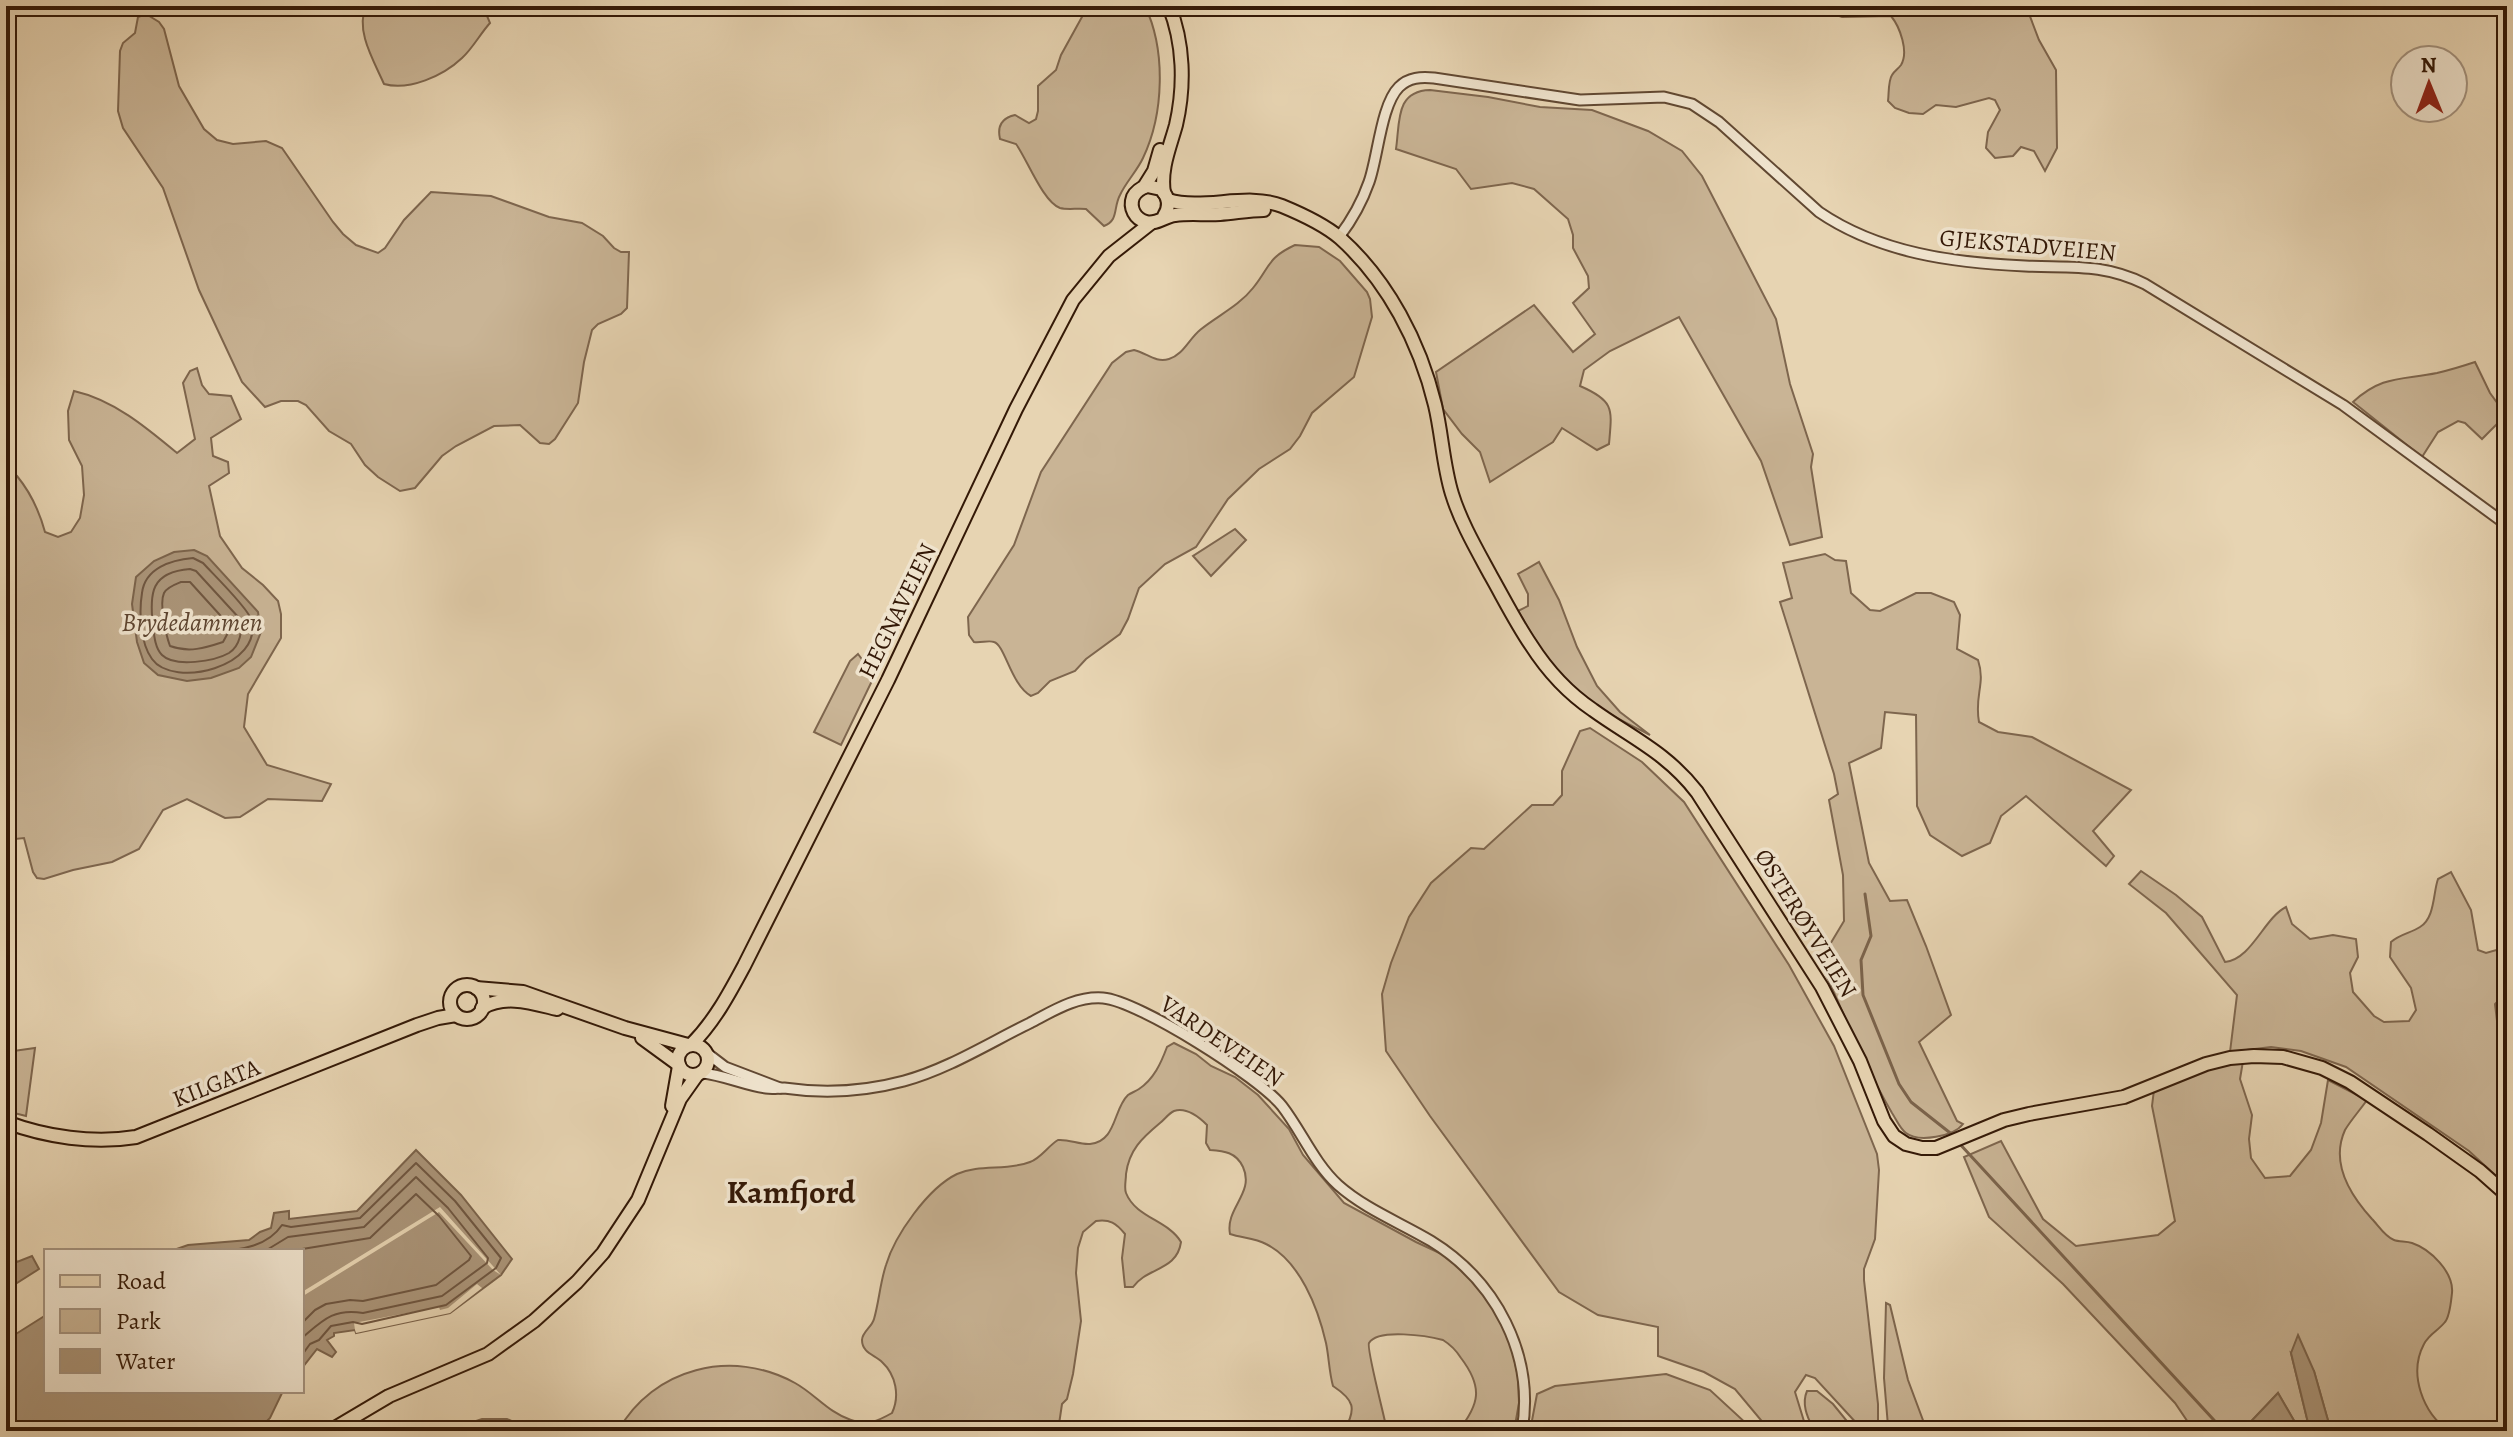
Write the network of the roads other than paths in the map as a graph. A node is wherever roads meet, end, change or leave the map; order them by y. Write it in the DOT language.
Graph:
graph roads {
  1 [pos="1161,6"];
  2 [pos="1169,6"];
  3 [pos="1144,187"];
  4 [pos="1166,196"];
  5 [pos="1294,213"];
  6 [pos="1134,214"];
  7 [pos="1164,216"];
  8 [pos="1151,223"];
  9 [pos="1339,237"];
  10 [pos="1121,246"];
  11 [pos="2507,525"];
  12 [pos="476,988"];
  13 [pos="450,1002"];
  14 [pos="724,1004"];
  15 [pos="482,1008"];
  16 [pos="583,1014"];
  17 [pos="456,1015"];
  18 [pos="417,1025"];
  19 [pos="625,1028"];
  20 [pos="689,1045"];
  21 [pos="707,1053"];
  22 [pos="679,1066"];
  23 [pos="699,1074"];
  24 [pos="780,1088"];
  25 [pos="6,1122"];
  26 [pos="6,1129"];
  27 [pos="24,1129"];
  28 [pos="667,1129"];
  29 [pos="2507,1195"];
  30 [pos="330,1431"];
  31 [pos="1522,1431"];
  1 -- 3 [label="main road"];
  2 -- 4 [label="main road"];
  3 -- 4 [label="main road"];
  3 -- 6 [label="main road"];
  4 -- 5 [label="main road, ØSTERØYVEIEN"];
  4 -- 7 [label="main road"];
  5 -- 7 [label="main road, ØSTERØYVEIEN"];
  5 -- 9 [label="main road, ØSTERØYVEIEN"];
  6 -- 8 [label="main road"];
  6 -- 10 [label="main road, HEGNAVEIEN"];
  7 -- 8 [label="main road"];
  8 -- 10 [label="main road, HEGNAVEIEN"];
  9 -- 11 [label="street, GJEKSTADVEIEN"];
  9 -- 29 [label="main road, ØSTERØYVEIEN"];
  10 -- 14 [label="main road, HEGNAVEIEN"];
  12 -- 13 [label="main road"];
  12 -- 15 [label="main road"];
  12 -- 16 [label="main road"];
  13 -- 17 [label="main road"];
  13 -- 18 [label="main road, KILGATA"];
  14 -- 20 [label="main road, HEGNAVEIEN"];
  14 -- 21 [label="main road, HEGNAVEIEN"];
  15 -- 16 [label="main road"];
  15 -- 17 [label="main road"];
  16 -- 19 [label="main road"];
  17 -- 18 [label="main road, KILGATA"];
  18 -- 27 [label="main road, KILGATA"];
  19 -- 20 [label="main road"];
  19 -- 22 [label="main road"];
  20 -- 21 [label="main road"];
  20 -- 22 [label="main road"];
  21 -- 23 [label="main road"];
  21 -- 24 [label="street, VARDEVEIEN"];
  22 -- 23 [label="main road"];
  22 -- 28 [label="main road"];
  23 -- 24 [label="street, VARDEVEIEN"];
  23 -- 28 [label="main road"];
  24 -- 31 [label="street, VARDEVEIEN"];
  25 -- 27 [label="main road, KILGATA"];
  26 -- 27 [label="main road, KILGATA"];
  28 -- 30 [label="main road"];
}
